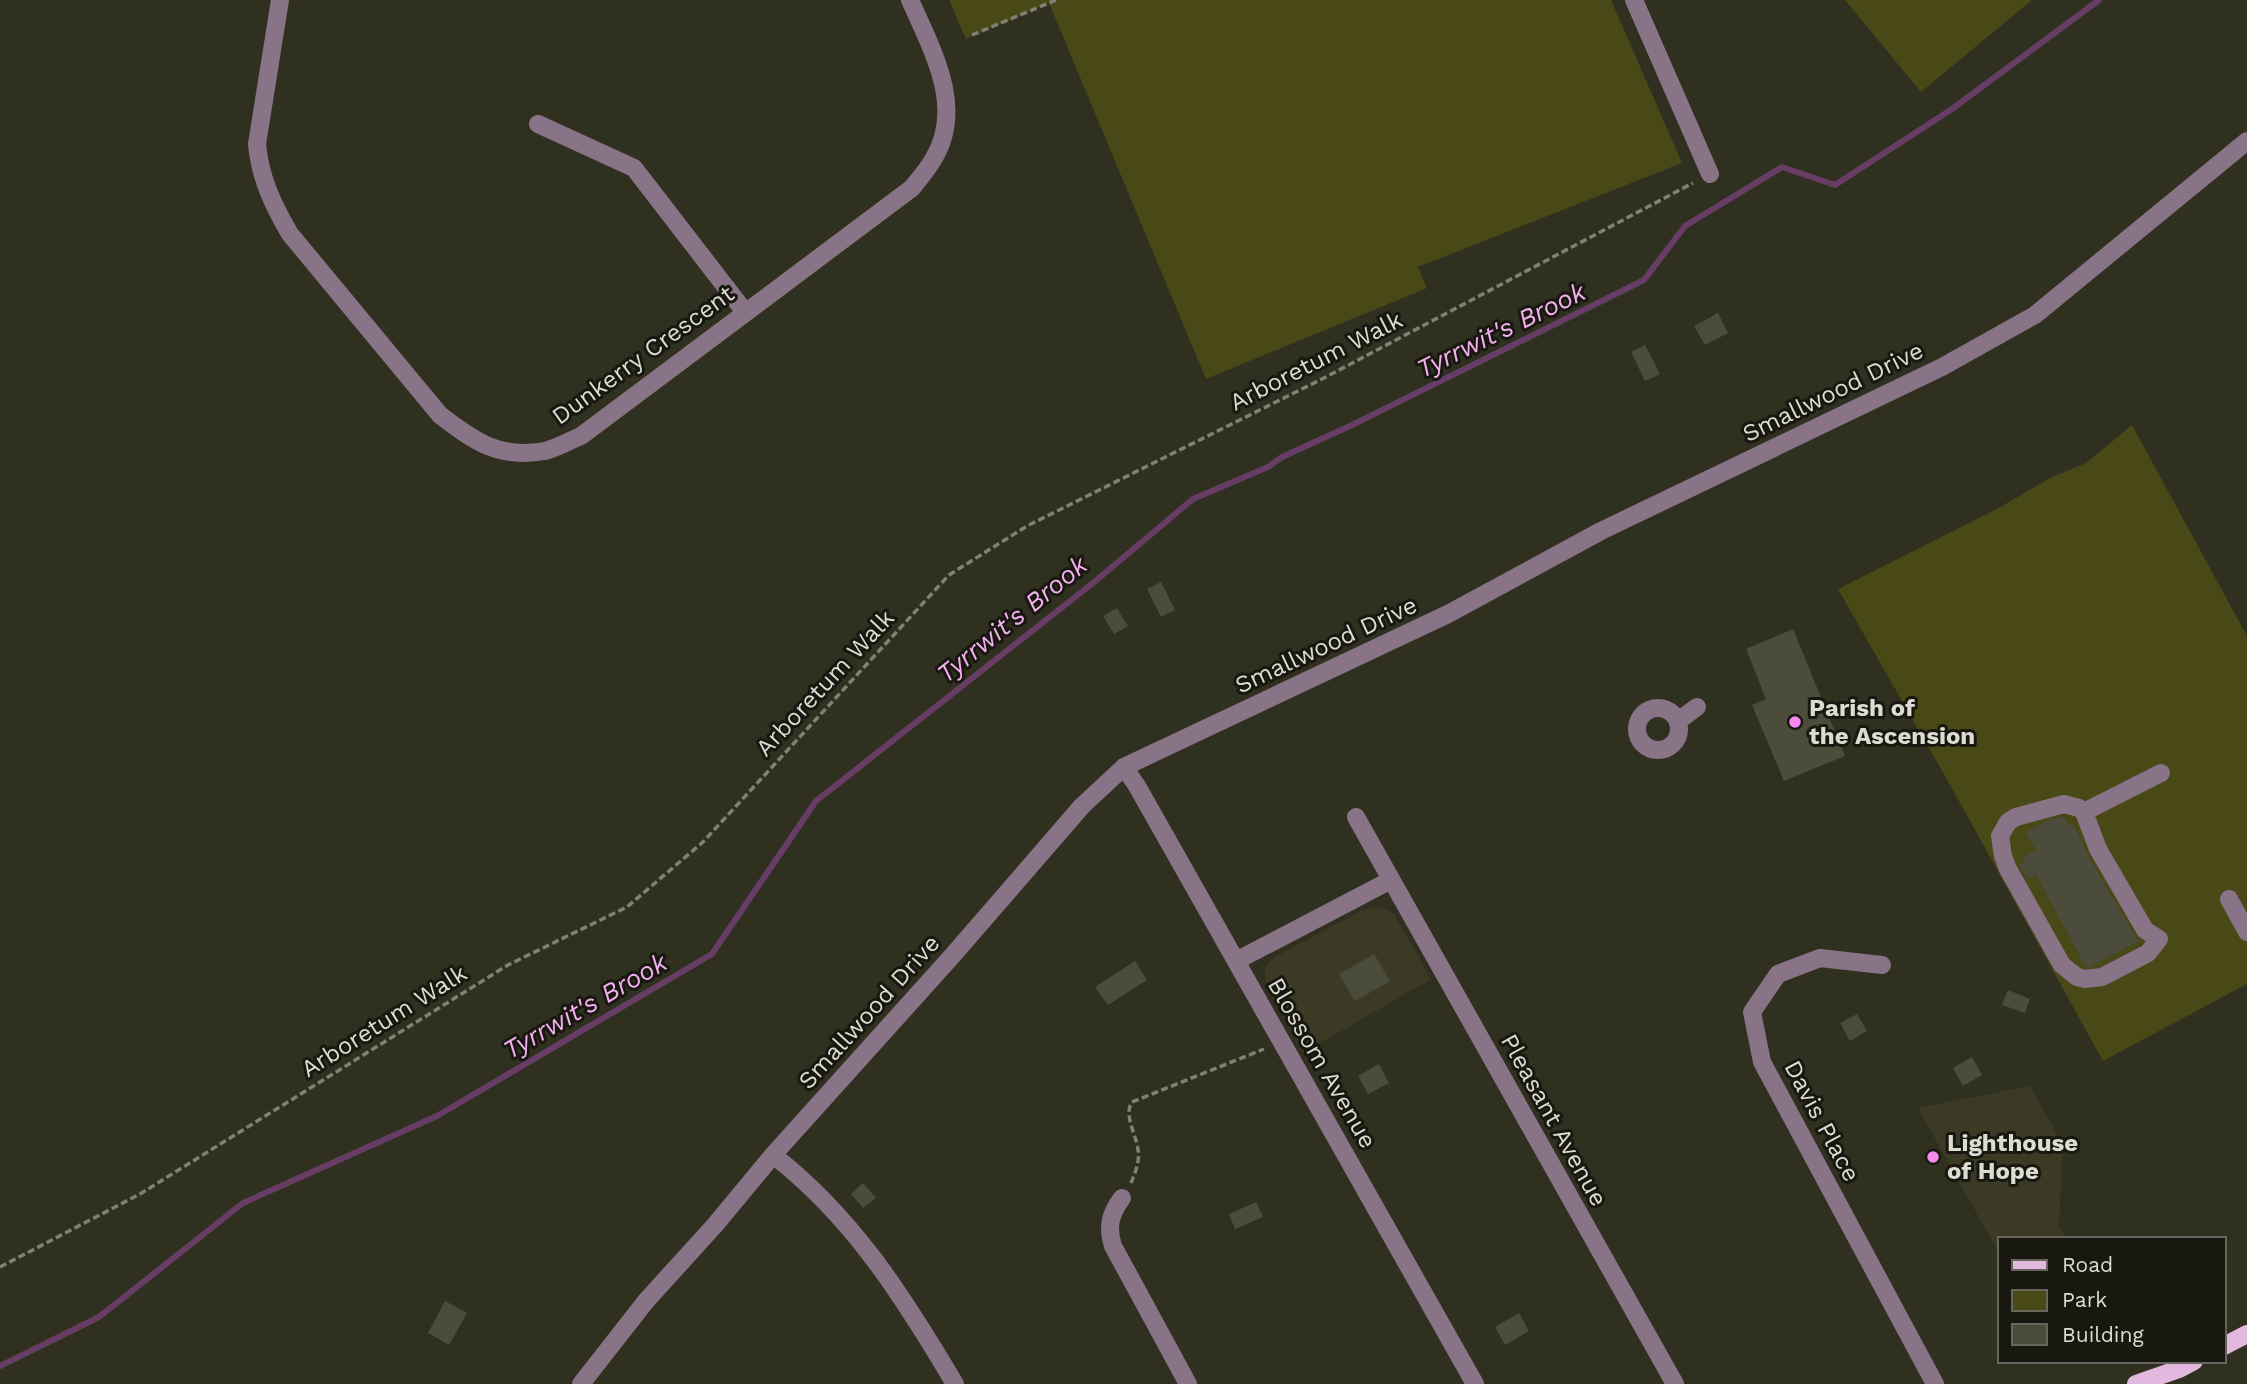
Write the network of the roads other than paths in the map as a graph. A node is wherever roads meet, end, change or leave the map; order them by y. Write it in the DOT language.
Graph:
graph roads {
  1 [pos="280,0"];
  2 [pos="909,0"];
  3 [pos="1634,0"];
  4 [pos="538,124"];
  5 [pos="2247,141"];
  6 [pos="1710,174"];
  7 [pos="745,312"];
  8 [pos="1697,707"];
  9 [pos="1678,721"];
  10 [pos="1124,767"];
  11 [pos="2161,773"];
  12 [pos="2084,812"];
  13 [pos="1356,817"];
  14 [pos="1391,880"];
  15 [pos="2229,899"];
  16 [pos="2247,932"];
  17 [pos="1236,961"];
  18 [pos="1882,965"];
  19 [pos="773,1155"];
  20 [pos="1122,1198"];
  21 [pos="2247,1334"];
  22 [pos="2226,1345"];
  23 [pos="2190,1363"];
  24 [pos="582,1384"];
  25 [pos="955,1384"];
  26 [pos="1188,1384"];
  27 [pos="1475,1384"];
  28 [pos="1675,1384"];
  29 [pos="1935,1384"];
  30 [pos="2136,1384"];
  1 -- 7 [label="street, Dunkerry Crescent"];
  2 -- 7 [label="street, Dunkerry Crescent"];
  3 -- 6 [label="street"];
  4 -- 7 [label="street"];
  5 -- 10 [label="street, Smallwood Drive"];
  8 -- 9 [label="street"];
  10 -- 17 [label="street, Blossom Avenue"];
  10 -- 19 [label="street, Smallwood Drive"];
  11 -- 12 [label="street"];
  12 -- 12 [label="street"];
  13 -- 14 [label="street, Pleasant Avenue"];
  14 -- 17 [label="street"];
  14 -- 28 [label="street, Pleasant Avenue"];
  15 -- 16 [label="street"];
  17 -- 27 [label="street, Blossom Avenue"];
  18 -- 29 [label="street, Davis Place"];
  19 -- 24 [label="street, Smallwood Drive"];
  19 -- 25 [label="street"];
  20 -- 26 [label="street"];
  21 -- 22 [label="main road"];
  23 -- 30 [label="main road"];
}
